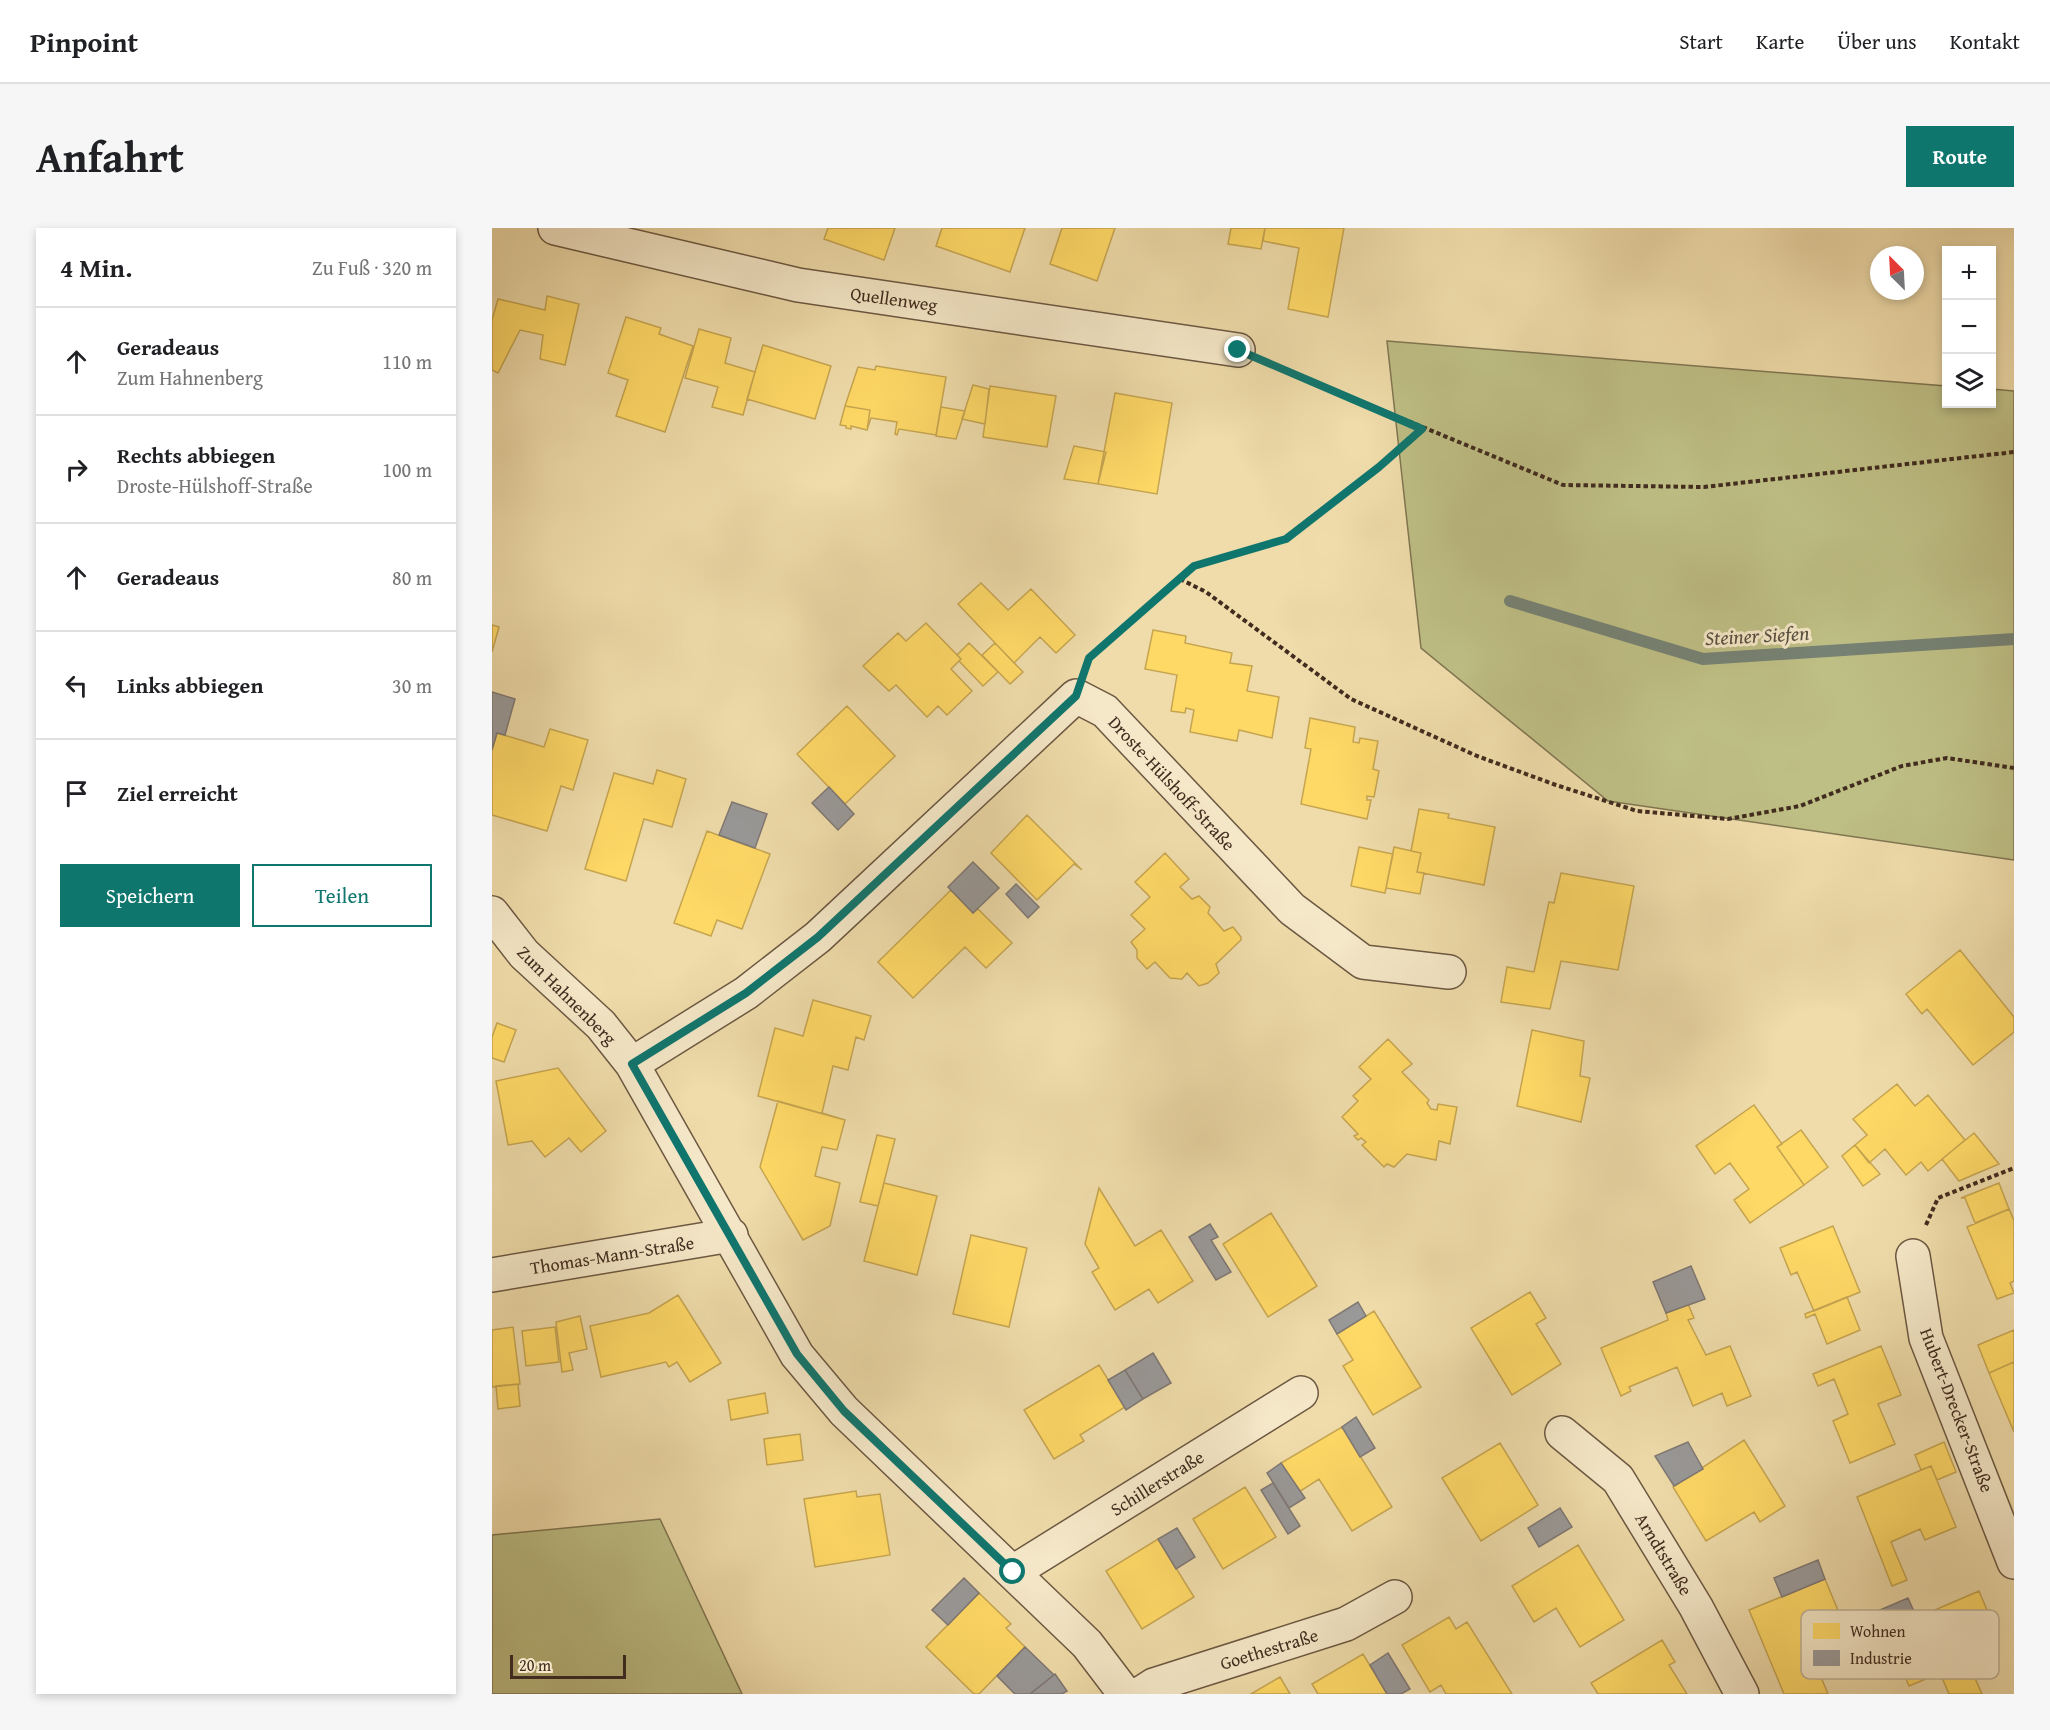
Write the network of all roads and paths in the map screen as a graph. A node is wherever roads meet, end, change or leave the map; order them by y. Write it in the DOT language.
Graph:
graph roads {
  1 [pos="555,228"];
  2 [pos="1238,350"];
  3 [pos="1422,429"];
  4 [pos="2014,452"];
  5 [pos="1180,579"];
  6 [pos="1076,696"];
  7 [pos="2014,768"];
  8 [pos="492,914"];
  9 [pos="1449,972"];
  10 [pos="632,1064"];
  11 [pos="2014,1168"];
  12 [pos="731,1235"];
  13 [pos="1913,1256"];
  14 [pos="492,1275"];
  15 [pos="1301,1393"];
  16 [pos="1562,1433"];
  17 [pos="2014,1562"];
  18 [pos="1013,1572"];
  19 [pos="1395,1597"];
  20 [pos="1125,1694"];
  21 [pos="1140,1694"];
  22 [pos="1742,1694"];
  1 -- 2 [label="street, Quellenweg"];
  2 -- 3 [label="path"];
  3 -- 4 [label="path"];
  3 -- 5 [label="path"];
  5 -- 6 [label="path"];
  5 -- 7 [label="path"];
  6 -- 9 [label="street, Droste-Hülshoff-Straße"];
  6 -- 10 [label="street"];
  8 -- 10 [label="street, Zum Hahnenberg"];
  10 -- 12 [label="street, Zum Hahnenberg"];
  11 -- 13 [label="path"];
  12 -- 14 [label="street, Thomas-Mann-Straße"];
  12 -- 18 [label="street, Zum Hahnenberg"];
  13 -- 17 [label="street, Hubert-Drecker-Straße"];
  15 -- 18 [label="street, Schillerstraße"];
  16 -- 22 [label="street, Arndtstraße"];
  18 -- 20 [label="street, Zum Hahnenberg"];
  19 -- 21 [label="street, Goethestraße"];
}
